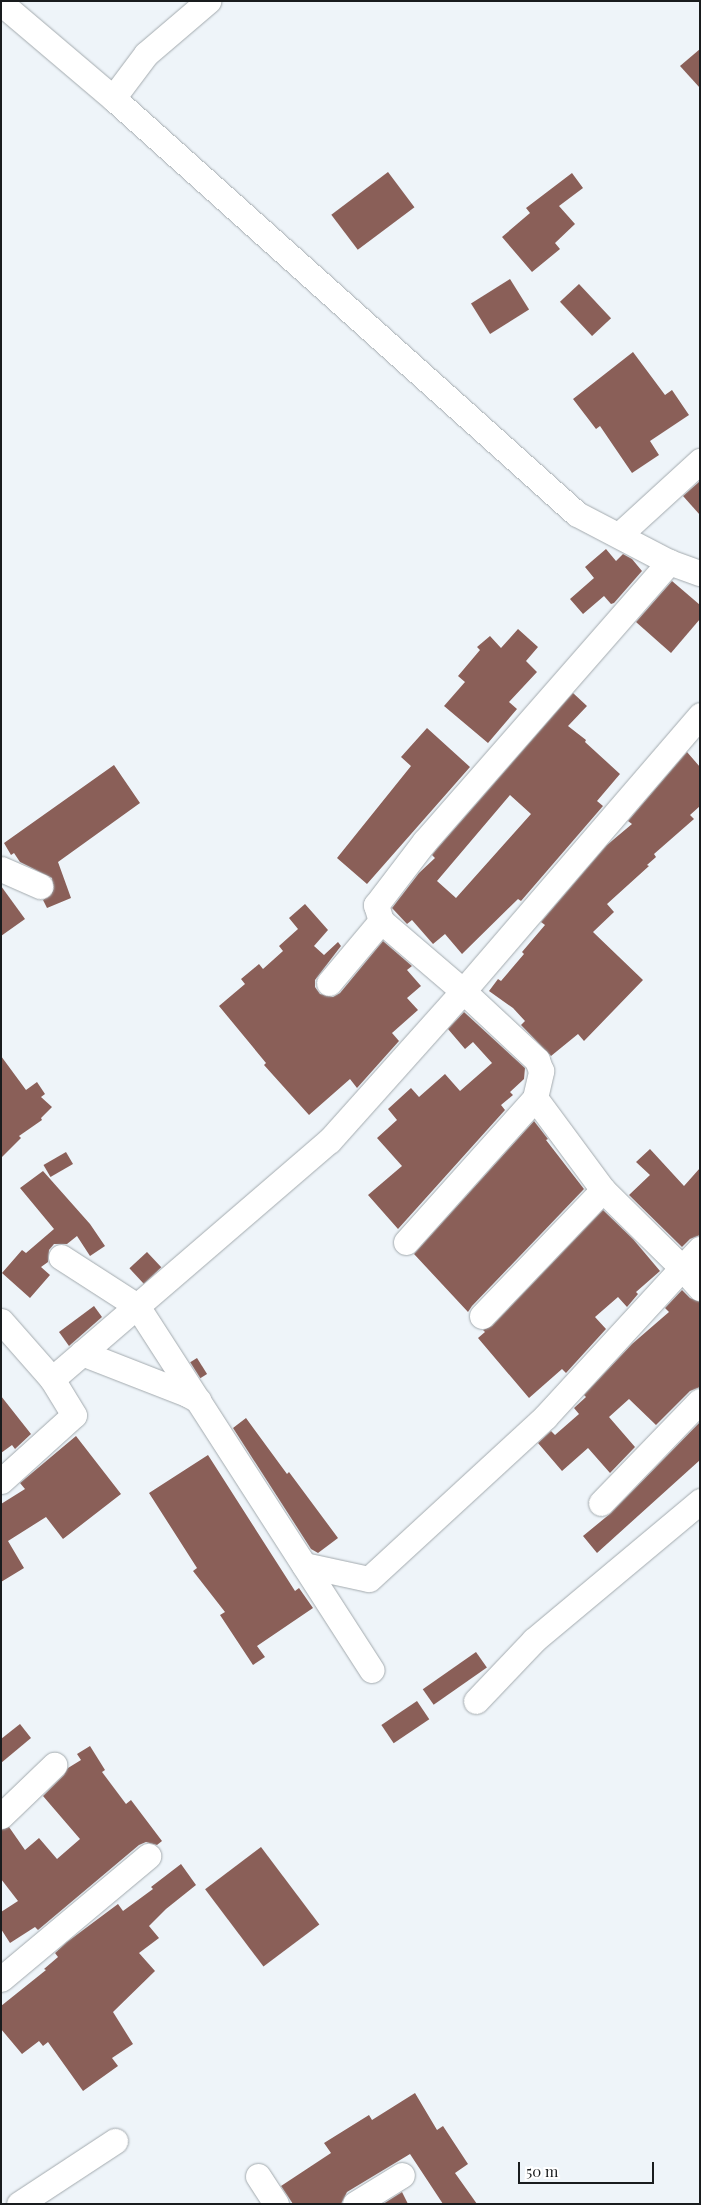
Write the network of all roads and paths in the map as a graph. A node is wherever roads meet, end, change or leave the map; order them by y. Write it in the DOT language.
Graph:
graph roads {
  1 [pos="208,1"];
  2 [pos="1,4"];
  3 [pos="114,98"];
  4 [pos="700,461"];
  5 [pos="619,535"];
  6 [pos="690,566"];
  7 [pos="700,715"];
  8 [pos="1,869"];
  9 [pos="40,886"];
  10 [pos="381,921"];
  11 [pos="329,983"];
  12 [pos="463,991"];
  13 [pos="535,1098"];
  14 [pos="602,1190"];
  15 [pos="406,1242"];
  16 [pos="700,1249"];
  17 [pos="61,1257"];
  18 [pos="682,1268"];
  19 [pos="700,1288"];
  20 [pos="137,1306"];
  21 [pos="482,1316"];
  22 [pos="1,1321"];
  23 [pos="82,1353"];
  24 [pos="52,1379"];
  25 [pos="198,1400"];
  26 [pos="700,1401"];
  27 [pos="1,1481"];
  28 [pos="700,1501"];
  29 [pos="601,1503"];
  30 [pos="304,1565"];
  31 [pos="372,1670"];
  32 [pos="476,1700"];
  33 [pos="54,1765"];
  34 [pos="1,1816"];
  35 [pos="148,1856"];
  36 [pos="1,1979"];
  37 [pos="115,2141"];
  38 [pos="402,2175"];
  39 [pos="258,2176"];
  40 [pos="19,2204"];
  41 [pos="276,2204"];
  42 [pos="355,2204"];
  1 -- 3 [label="street"];
  2 -- 3 [label="street"];
  3 -- 5 [label="street"];
  4 -- 5 [label="street"];
  5 -- 6 [label="street"];
  6 -- 10 [label="street"];
  7 -- 12 [label="street"];
  8 -- 9 [label="street"];
  10 -- 11 [label="street"];
  10 -- 12 [label="street"];
  12 -- 13 [label="street"];
  12 -- 20 [label="street"];
  13 -- 14 [label="street"];
  13 -- 15 [label="street"];
  14 -- 18 [label="street"];
  14 -- 21 [label="street"];
  16 -- 18 [label="street"];
  17 -- 20 [label="street"];
  18 -- 19 [label="street"];
  18 -- 30 [label="street"];
  20 -- 23 [label="street"];
  20 -- 25 [label="street"];
  22 -- 24 [label="street"];
  23 -- 24 [label="street"];
  23 -- 25 [label="street"];
  24 -- 27 [label="street"];
  25 -- 30 [label="street"];
  26 -- 29 [label="street"];
  28 -- 32 [label="street"];
  30 -- 31 [label="street"];
  33 -- 34 [label="street"];
  35 -- 36 [label="street"];
  37 -- 40 [label="street"];
  38 -- 42 [label="street"];
  39 -- 41 [label="street"];
}
